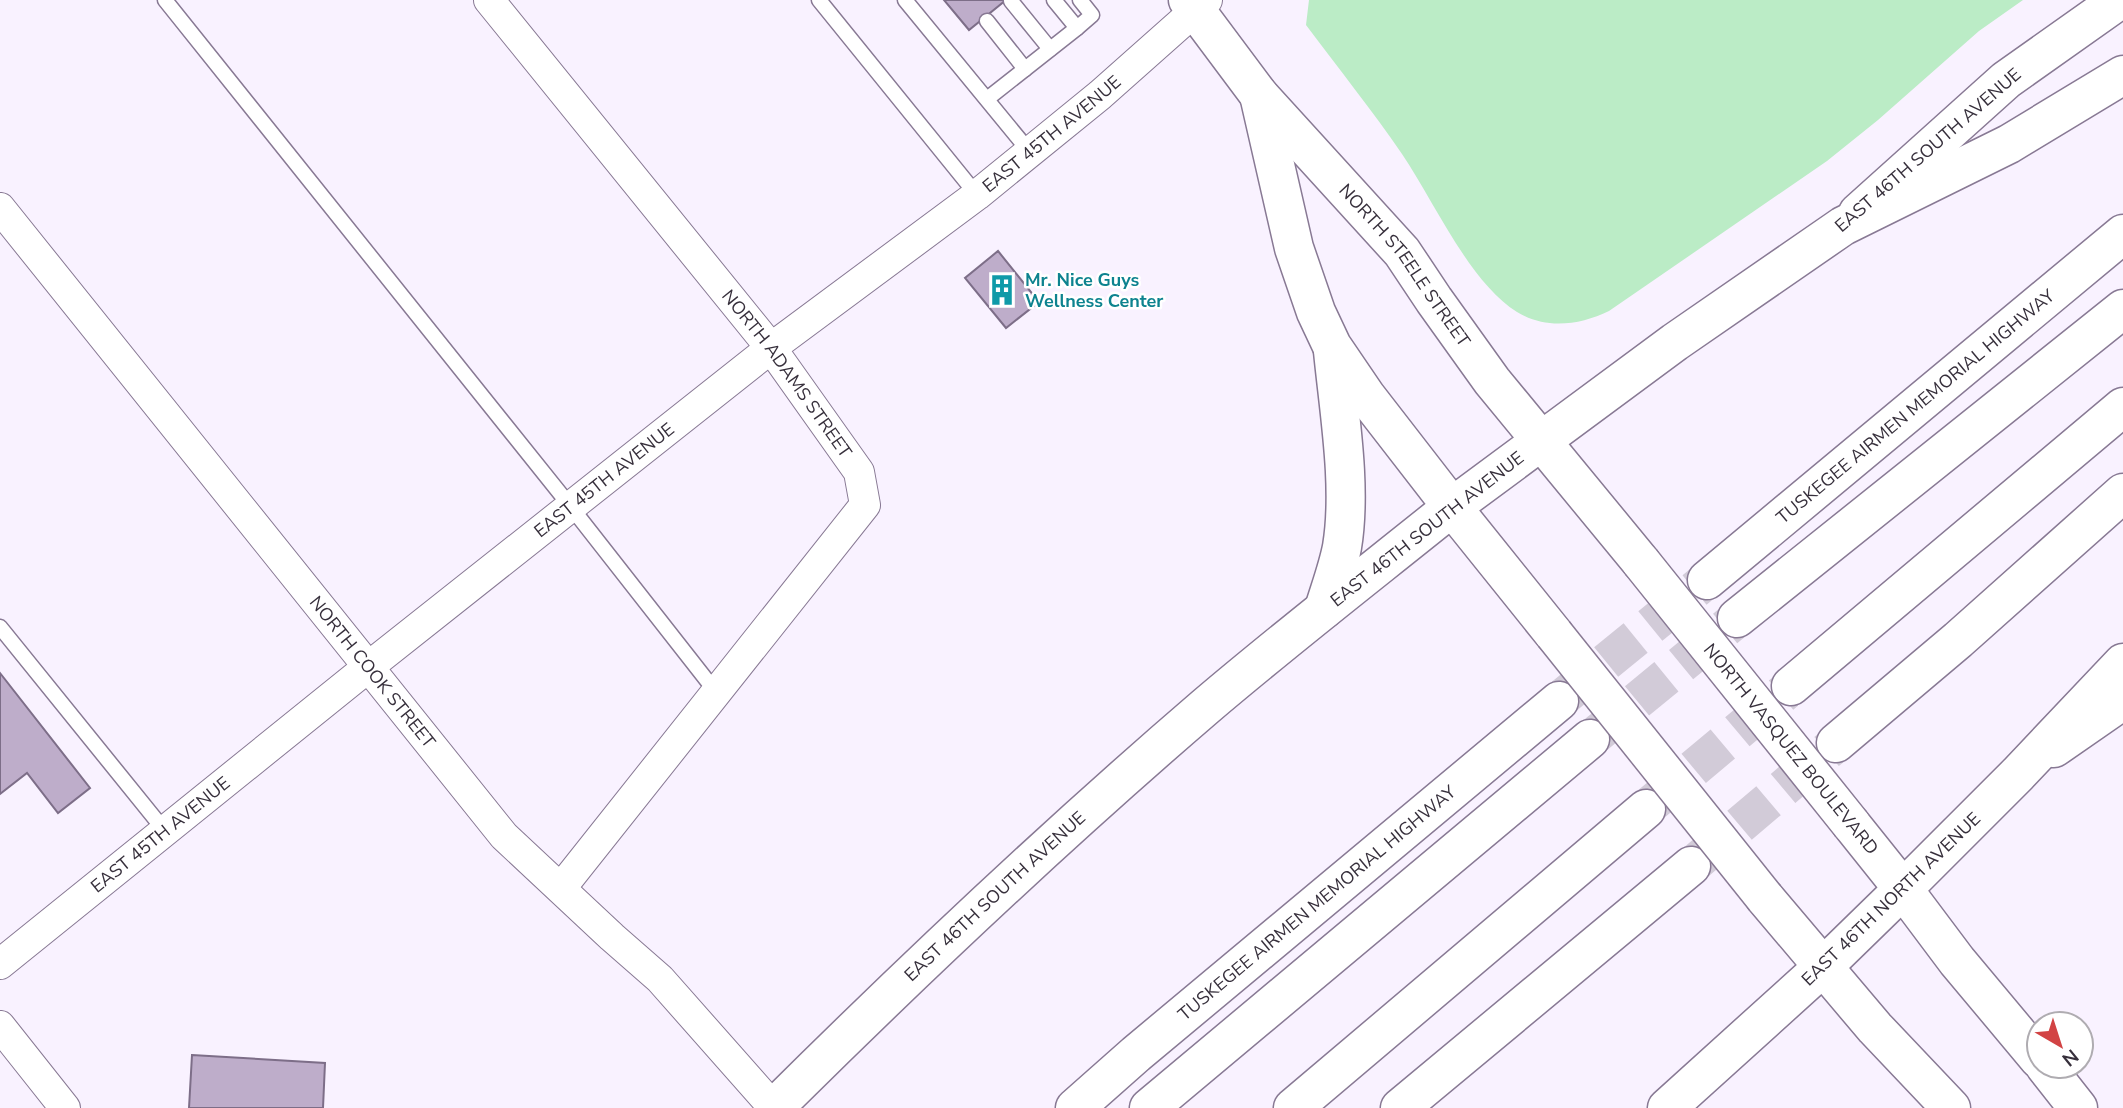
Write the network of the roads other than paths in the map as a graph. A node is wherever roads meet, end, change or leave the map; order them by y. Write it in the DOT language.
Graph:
graph roads {
  1 [pos="164,0"];
  2 [pos="489,0"];
  3 [pos="820,0"];
  4 [pos="905,0"];
  5 [pos="1054,0"];
  6 [pos="1080,0"];
  7 [pos="2119,0"];
  8 [pos="1011,1"];
  9 [pos="1197,4"];
  10 [pos="986,21"];
  11 [pos="1077,28"];
  12 [pos="1050,50"];
  13 [pos="1025,69"];
  14 [pos="2123,75"];
  15 [pos="1259,95"];
  16 [pos="987,99"];
  17 [pos="1029,152"];
  18 [pos="976,195"];
  19 [pos="0,208"];
  20 [pos="1843,226"];
  21 [pos="2123,234"];
  22 [pos="2123,309"];
  23 [pos="1332,346"];
  24 [pos="771,348"];
  25 [pos="2123,407"];
  26 [pos="1543,440"];
  27 [pos="2123,493"];
  28 [pos="571,507"];
  29 [pos="1452,507"];
  30 [pos="1707,580"];
  31 [pos="1324,609"];
  32 [pos="1737,618"];
  33 [pos="0,627"];
  34 [pos="2123,663"];
  35 [pos="367,668"];
  36 [pos="1791,686"];
  37 [pos="716,692"];
  38 [pos="2123,700"];
  39 [pos="1559,701"];
  40 [pos="1590,739"];
  41 [pos="1836,743"];
  42 [pos="2018,774"];
  43 [pos="1646,809"];
  44 [pos="165,831"];
  45 [pos="1691,866"];
  46 [pos="561,888"];
  47 [pos="1903,889"];
  48 [pos="0,964"];
  49 [pos="1824,966"];
  50 [pos="0,1026"];
  51 [pos="2025,1042"];
  52 [pos="2056,1080"];
  53 [pos="65,1108"];
  54 [pos="774,1108"];
  55 [pos="1075,1108"];
  56 [pos="1149,1108"];
  57 [pos="1293,1108"];
  58 [pos="1400,1108"];
  59 [pos="1667,1108"];
  60 [pos="1951,1108"];
  61 [pos="2078,1108"];
  1 -- 28 [label="lane"];
  2 -- 24 [label="street, NORTH ADAMS STREET"];
  3 -- 18 [label="lane"];
  4 -- 16 [label="lane"];
  5 -- 11 [label="lane"];
  6 -- 11 [label="lane"];
  7 -- 20 [label="main road, EAST 46TH SOUTH AVENUE"];
  8 -- 12 [label="lane"];
  9 -- 15 [label="main road, NORTH STEELE STREET"];
  9 -- 17 [label="street, EAST 45TH AVENUE"];
  10 -- 13 [label="lane"];
  11 -- 12 [label="lane"];
  12 -- 13 [label="lane"];
  13 -- 16 [label="lane"];
  14 -- 20 [label="main road"];
  15 -- 23 [label="main road, NORTH STEELE STREET"];
  15 -- 26 [label="main road, NORTH STEELE STREET"];
  16 -- 17 [label="lane"];
  17 -- 18 [label="street, EAST 45TH AVENUE"];
  18 -- 24 [label="street, EAST 45TH AVENUE"];
  19 -- 35 [label="street, NORTH COOK STREET"];
  20 -- 26 [label="main road, EAST 46TH SOUTH AVENUE"];
  21 -- 30 [label="main road, TUSKEGEE AIRMEN MEMORIAL HIGHWAY"];
  22 -- 32 [label="main road"];
  23 -- 29 [label="main road, NORTH STEELE STREET"];
  23 -- 31 [label="main road"];
  24 -- 28 [label="street, EAST 45TH AVENUE"];
  24 -- 37 [label="street, NORTH ADAMS STREET"];
  25 -- 36 [label="main road"];
  26 -- 29 [label="main road, EAST 46TH SOUTH AVENUE"];
  26 -- 47 [label="main road, NORTH VASQUEZ BOULEVARD, bridge"];
  27 -- 41 [label="main road"];
  28 -- 35 [label="street, EAST 45TH AVENUE"];
  28 -- 37 [label="lane"];
  29 -- 31 [label="main road, EAST 46TH SOUTH AVENUE"];
  29 -- 49 [label="main road, bridge"];
  31 -- 54 [label="main road, EAST 46TH SOUTH AVENUE"];
  33 -- 44 [label="lane"];
  34 -- 42 [label="main road"];
  35 -- 44 [label="street, EAST 45TH AVENUE"];
  35 -- 46 [label="street, NORTH COOK STREET"];
  37 -- 46 [label="street, NORTH ADAMS STREET"];
  38 -- 42 [label="main road, EAST 46TH NORTH AVENUE"];
  39 -- 55 [label="main road, TUSKEGEE AIRMEN MEMORIAL HIGHWAY"];
  40 -- 56 [label="main road"];
  42 -- 47 [label="main road, EAST 46TH NORTH AVENUE"];
  43 -- 57 [label="main road"];
  44 -- 48 [label="street, EAST 45TH AVENUE"];
  45 -- 58 [label="main road"];
  46 -- 54 [label="street, NORTH COOK STREET"];
  47 -- 49 [label="main road, EAST 46TH NORTH AVENUE"];
  47 -- 51 [label="main road, NORTH VASQUEZ BOULEVARD"];
  49 -- 59 [label="main road, EAST 46TH NORTH AVENUE"];
  49 -- 60 [label="main road"];
  50 -- 53 [label="street"];
  52 -- 61 [label="main road"];
}
